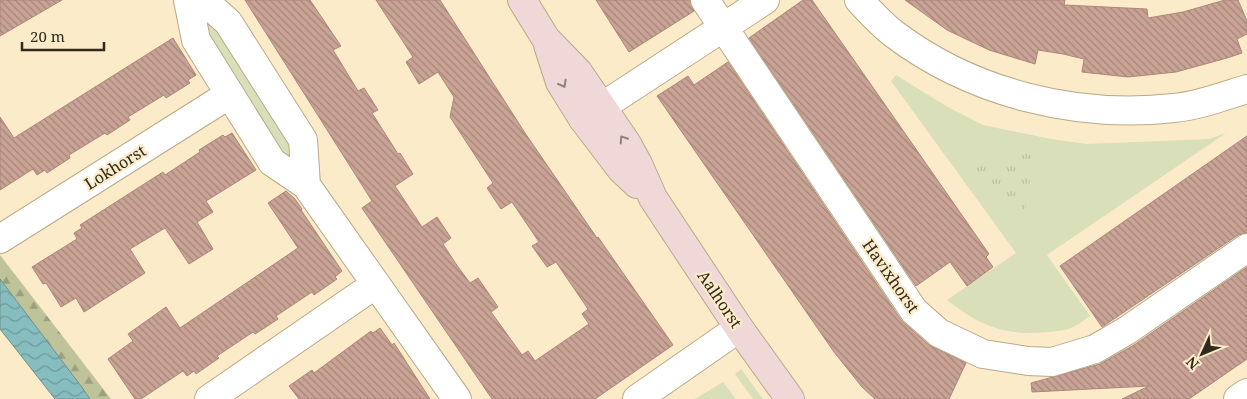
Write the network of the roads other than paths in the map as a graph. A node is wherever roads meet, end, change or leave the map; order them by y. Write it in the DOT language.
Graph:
graph roads {
  1 [pos="188,0"];
  2 [pos="203,0"];
  3 [pos="522,0"];
  4 [pos="705,0"];
  5 [pos="765,0"];
  6 [pos="858,0"];
  7 [pos="723,27"];
  8 [pos="1247,89"];
  9 [pos="230,94"];
  10 [pos="592,113"];
  11 [pos="306,185"];
  12 [pos="0,239"];
  13 [pos="1247,248"];
  14 [pos="376,284"];
  15 [pos="739,328"];
  16 [pos="1247,393"];
  17 [pos="209,399"];
  18 [pos="457,399"];
  19 [pos="637,399"];
  20 [pos="790,399"];
  21 [pos="1238,399"];
  1 -- 9 [label="street"];
  2 -- 11 [label="street"];
  3 -- 10 [label="street, Aalhorst"];
  4 -- 7 [label="street, Havixhorst"];
  5 -- 7 [label="street"];
  6 -- 8 [label="street"];
  7 -- 10 [label="street"];
  7 -- 13 [label="street, Havixhorst"];
  9 -- 11 [label="street"];
  9 -- 12 [label="street, Lokhorst"];
  10 -- 15 [label="street, Aalhorst"];
  11 -- 14 [label="street"];
  14 -- 17 [label="street"];
  14 -- 18 [label="street"];
  15 -- 19 [label="street"];
  15 -- 20 [label="street, Aalhorst"];
  16 -- 21 [label="street"];
}
